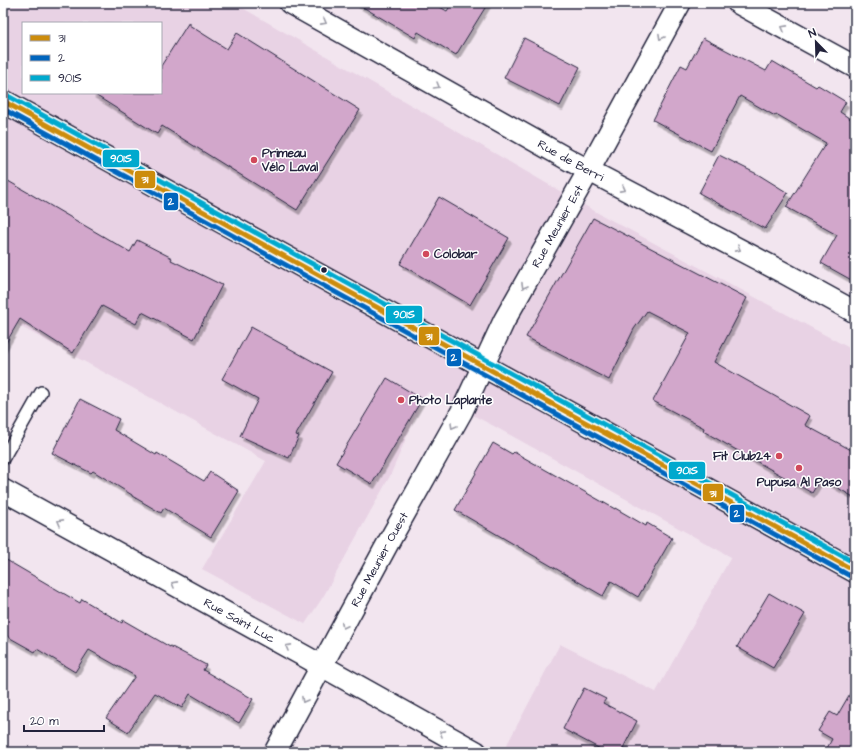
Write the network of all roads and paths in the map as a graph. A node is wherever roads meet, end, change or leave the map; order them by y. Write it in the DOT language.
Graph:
graph roads {
  1 [pos="290,3"];
  2 [pos="680,3"];
  3 [pos="738,3"];
  4 [pos="855,67"];
  5 [pos="3,101"];
  6 [pos="3,150"];
  7 [pos="7,152"];
  8 [pos="589,170"];
  9 [pos="855,312"];
  10 [pos="483,366"];
  11 [pos="41,392"];
  12 [pos="3,459"];
  13 [pos="3,490"];
  14 [pos="855,572"];
  15 [pos="322,666"];
  16 [pos="275,752"];
  17 [pos="476,752"];
  1 -- 8 [label="street, Rue de Berri, one-way"];
  2 -- 8 [label="street, Rue Meunier Est, one-way"];
  4 -- 3 [label="street, one-way"];
  5 -- 10 [label="main road"];
  6 -- 7 [label="path"];
  8 -- 9 [label="street, Rue de Berri, one-way"];
  8 -- 10 [label="street, Rue Meunier Est, one-way"];
  10 -- 14 [label="main road"];
  10 -- 15 [label="street, Rue Meunier Ouest, one-way"];
  11 -- 12 [label="lane"];
  15 -- 13 [label="street, Rue Saint Luc, one-way"];
  15 -- 16 [label="street, Rue Meunier Ouest, one-way"];
  17 -- 15 [label="street, Rue Saint Luc, one-way"];
}
